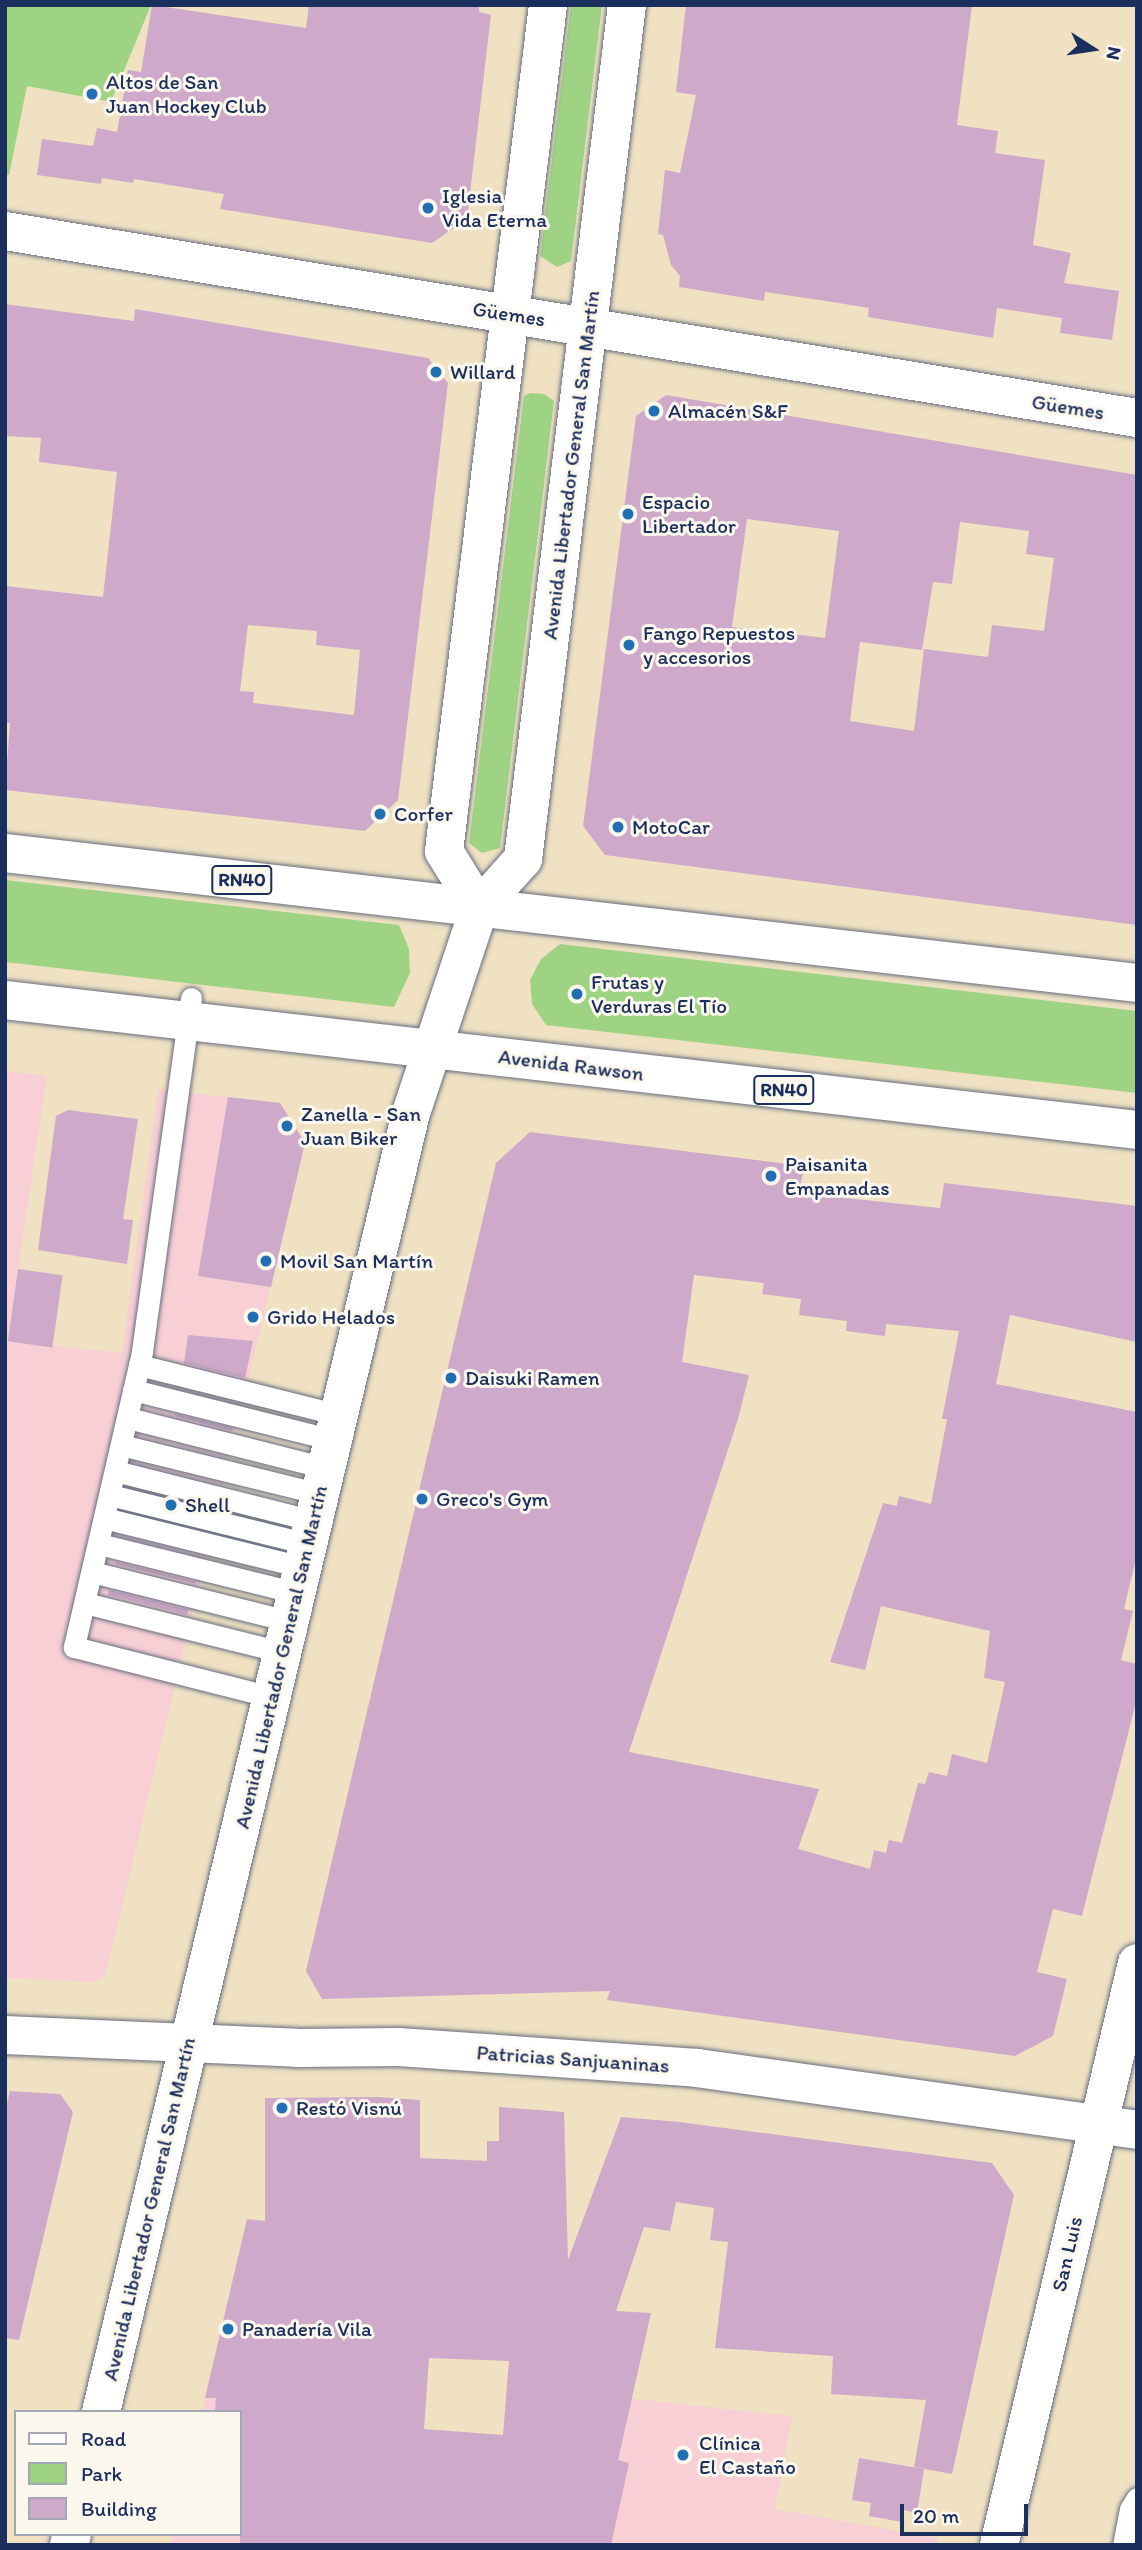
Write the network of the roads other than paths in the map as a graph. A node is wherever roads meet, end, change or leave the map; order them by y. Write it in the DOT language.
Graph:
graph roads {
  1 [pos="548,5"];
  2 [pos="627,5"];
  3 [pos="5,231"];
  4 [pos="510,314"];
  5 [pos="588,327"];
  6 [pos="1137,418"];
  7 [pos="5,853"];
  8 [pos="479,908"];
  9 [pos="1137,983"];
  10 [pos="5,1000"];
  11 [pos="189,1009"];
  12 [pos="432,1049"];
  13 [pos="1137,1130"];
  14 [pos="139,1365"];
  15 [pos="134,1390"];
  16 [pos="128,1418"];
  17 [pos="121,1445"];
  18 [pos="115,1471"];
  19 [pos="110,1495"];
  20 [pos="104,1518"];
  21 [pos="311,1531"];
  22 [pos="99,1544"];
  23 [pos="92,1572"];
  24 [pos="85,1603"];
  25 [pos="272,1696"];
  26 [pos="1137,1963"];
  27 [pos="5,2035"];
  28 [pos="189,2043"];
  29 [pos="1098,2124"];
  30 [pos="1137,2130"];
  31 [pos="101,2410"];
  32 [pos="1137,2498"];
  33 [pos="999,2545"];
  34 [pos="1123,2545"];
  1 -- 4 [label="main road"];
  2 -- 5 [label="main road, Avenida Libertador General San Martín"];
  3 -- 4 [label="main road, Güemes"];
  4 -- 5 [label="main road, Güemes"];
  4 -- 8 [label="main road"];
  5 -- 6 [label="main road, Güemes"];
  5 -- 8 [label="main road, Avenida Libertador General San Martín"];
  7 -- 8 [label="main road, RN40"];
  8 -- 9 [label="main road, RN40"];
  8 -- 12 [label="main road, Avenida Libertador General San Martín"];
  10 -- 11 [label="main road, Avenida Rawson / RN40"];
  11 -- 12 [label="main road, Avenida Rawson / RN40"];
  11 -- 14 [label="lane"];
  12 -- 13 [label="main road, Avenida Rawson / RN40"];
  12 -- 21 [label="main road, Avenida Libertador General San Martín"];
  14 -- 15 [label="lane"];
  14 -- 21 [label="lane"];
  15 -- 16 [label="lane"];
  15 -- 21 [label="lane"];
  16 -- 17 [label="lane"];
  16 -- 21 [label="lane"];
  17 -- 18 [label="lane"];
  17 -- 21 [label="lane"];
  18 -- 19 [label="lane"];
  18 -- 21 [label="lane"];
  19 -- 20 [label="lane"];
  19 -- 21 [label="lane"];
  20 -- 21 [label="lane"];
  20 -- 22 [label="lane"];
  21 -- 22 [label="lane"];
  21 -- 23 [label="lane"];
  21 -- 24 [label="lane"];
  21 -- 25 [label="main road, Avenida Libertador General San Martín"];
  22 -- 23 [label="lane"];
  23 -- 24 [label="lane"];
  24 -- 25 [label="lane"];
  25 -- 28 [label="main road, Avenida Libertador General San Martín"];
  26 -- 29 [label="main road, San Luis"];
  27 -- 28 [label="main road, Patricias Sanjuaninas"];
  28 -- 29 [label="main road, Patricias Sanjuaninas"];
  28 -- 31 [label="main road, Avenida Libertador General San Martín"];
  29 -- 30 [label="main road, Patricias Sanjuaninas"];
  29 -- 33 [label="main road, San Luis"];
  32 -- 34 [label="lane"];
}
